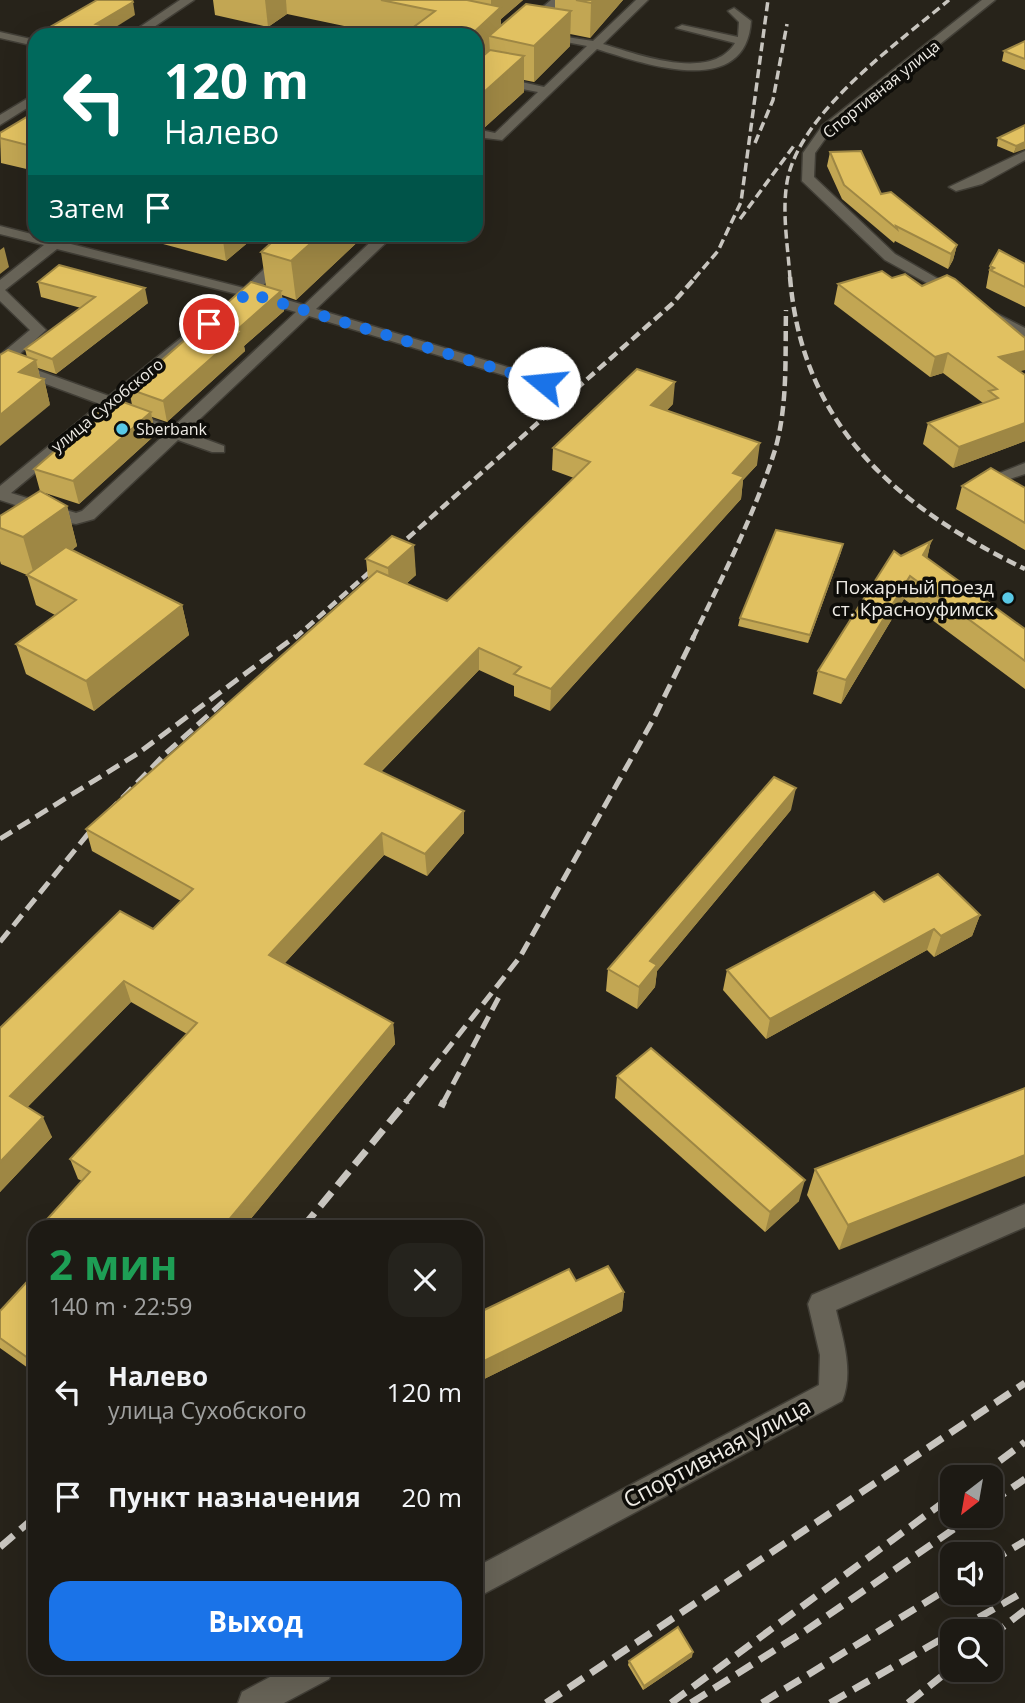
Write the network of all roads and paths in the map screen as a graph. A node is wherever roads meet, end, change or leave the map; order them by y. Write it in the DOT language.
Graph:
graph roads {
  1 [pos="188,0"];
  2 [pos="558,0"];
  3 [pos="639,0"];
  4 [pos="989,0"];
  5 [pos="733,11"];
  6 [pos="145,28"];
  7 [pos="682,28"];
  8 [pos="0,35"];
  9 [pos="28,41"];
  10 [pos="742,41"];
  11 [pos="597,46"];
  12 [pos="483,77"];
  13 [pos="548,91"];
  14 [pos="28,103"];
  15 [pos="0,121"];
  16 [pos="483,134"];
  17 [pos="1025,155"];
  18 [pos="956,187"];
  19 [pos="0,230"];
  20 [pos="28,237"];
  21 [pos="46,242"];
  22 [pos="302,242"];
  23 [pos="379,242"];
  24 [pos="54,244"];
  25 [pos="0,290"];
  26 [pos="248,293"];
  27 [pos="226,310"];
  28 [pos="305,310"];
  29 [pos="1025,334"];
  30 [pos="194,335"];
  31 [pos="544,383"];
  32 [pos="107,404"];
  33 [pos="176,433"];
  34 [pos="218,449"];
  35 [pos="1025,468"];
  36 [pos="985,482"];
  37 [pos="0,494"];
  38 [pos="1025,1215"];
  39 [pos="483,1579"];
  40 [pos="305,1675"];
  41 [pos="253,1703"];
  1 -- 6 [label="street"];
  2 -- 11 [label="street"];
  3 -- 11 [label="street"];
  4 -- 29 [label="street, Спортивная улица"];
  5 -- 10 [label="street"];
  7 -- 10 [label="street"];
  8 -- 9 [label="street"];
  10 -- 11 [label="street"];
  11 -- 13 [label="street"];
  12 -- 13 [label="street"];
  13 -- 16 [label="street"];
  14 -- 15 [label="street"];
  17 -- 18 [label="street"];
  19 -- 20 [label="street"];
  21 -- 24 [label="street"];
  22 -- 26 [label="street"];
  23 -- 28 [label="street"];
  24 -- 25 [label="street"];
  24 -- 26 [label="street"];
  25 -- 32 [label="street"];
  26 -- 27 [label="street"];
  26 -- 28 [label="street"];
  28 -- 31 [label="street"];
  28 -- 33 [label="street"];
  30 -- 32 [label="street, улица Сухобского"];
  32 -- 33 [label="street"];
  32 -- 37 [label="street, улица Сухобского"];
  33 -- 34 [label="street"];
  33 -- 37 [label="street"];
  35 -- 36 [label="street"];
  38 -- 39 [label="street, Спортивная улица"];
  40 -- 41 [label="street"];
}
